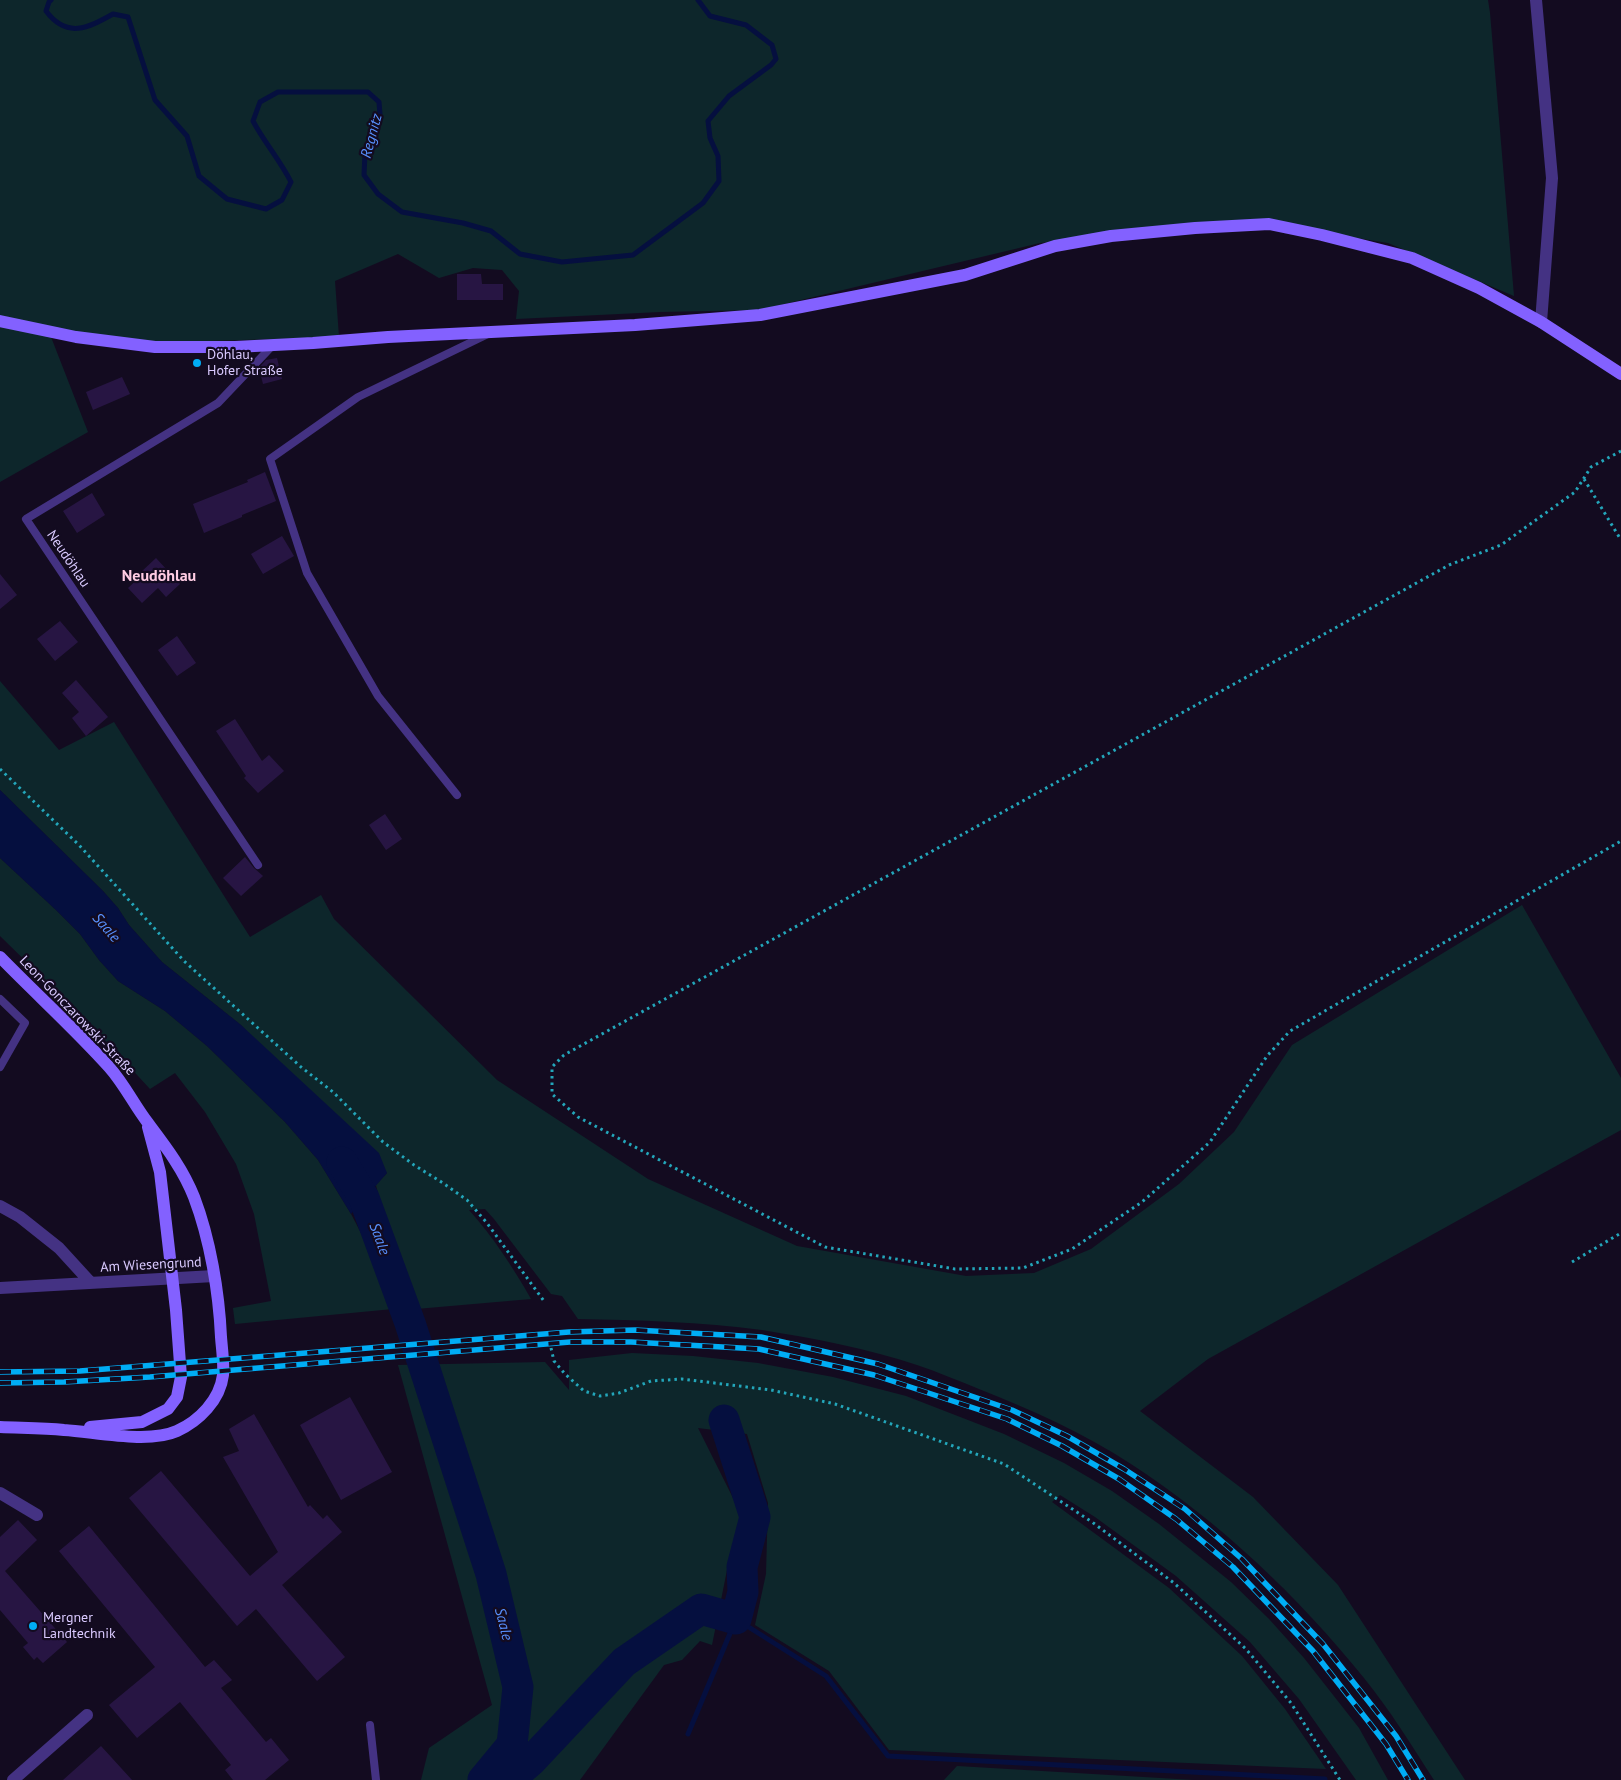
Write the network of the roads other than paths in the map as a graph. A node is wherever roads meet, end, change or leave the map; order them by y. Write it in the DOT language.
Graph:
graph roads {
  1 [pos="1536,0"];
  2 [pos="0,320"];
  3 [pos="1541,322"];
  4 [pos="495,331"];
  5 [pos="274,345"];
  6 [pos="1621,374"];
  7 [pos="457,795"];
  8 [pos="258,865"];
  9 [pos="0,957"];
  10 [pos="0,999"];
  11 [pos="0,1067"];
  12 [pos="147,1122"];
  13 [pos="0,1206"];
  14 [pos="214,1276"];
  15 [pos="172,1278"];
  16 [pos="91,1283"];
  17 [pos="0,1288"];
  18 [pos="0,1427"];
  19 [pos="63,1430"];
  20 [pos="0,1493"];
  21 [pos="36,1515"];
  22 [pos="86,1715"];
  23 [pos="370,1725"];
  24 [pos="14,1780"];
  25 [pos="376,1780"];
  1 -- 3 [label="street"];
  2 -- 5 [label="street"];
  3 -- 4 [label="street"];
  3 -- 6 [label="street"];
  4 -- 5 [label="street"];
  4 -- 7 [label="lane"];
  5 -- 8 [label="lane, Neudöhlau"];
  9 -- 12 [label="street, Leon-Gonczarowski-Straße"];
  10 -- 11 [label="lane"];
  12 -- 14 [label="street, Leon-Gonczarowski-Straße"];
  12 -- 15 [label="street, Leon-Gonczarowski-Straße"];
  13 -- 16 [label="street, Am Wiesengrund"];
  14 -- 15 [label="street, Am Wiesengrund"];
  14 -- 19 [label="street, Leon-Gonczarowski-Straße"];
  15 -- 16 [label="street, Am Wiesengrund"];
  15 -- 19 [label="street, Leon-Gonczarowski-Straße"];
  16 -- 17 [label="street, Am Wiesengrund"];
  18 -- 19 [label="street"];
  20 -- 21 [label="street"];
  22 -- 24 [label="street"];
  23 -- 25 [label="lane"];
}
